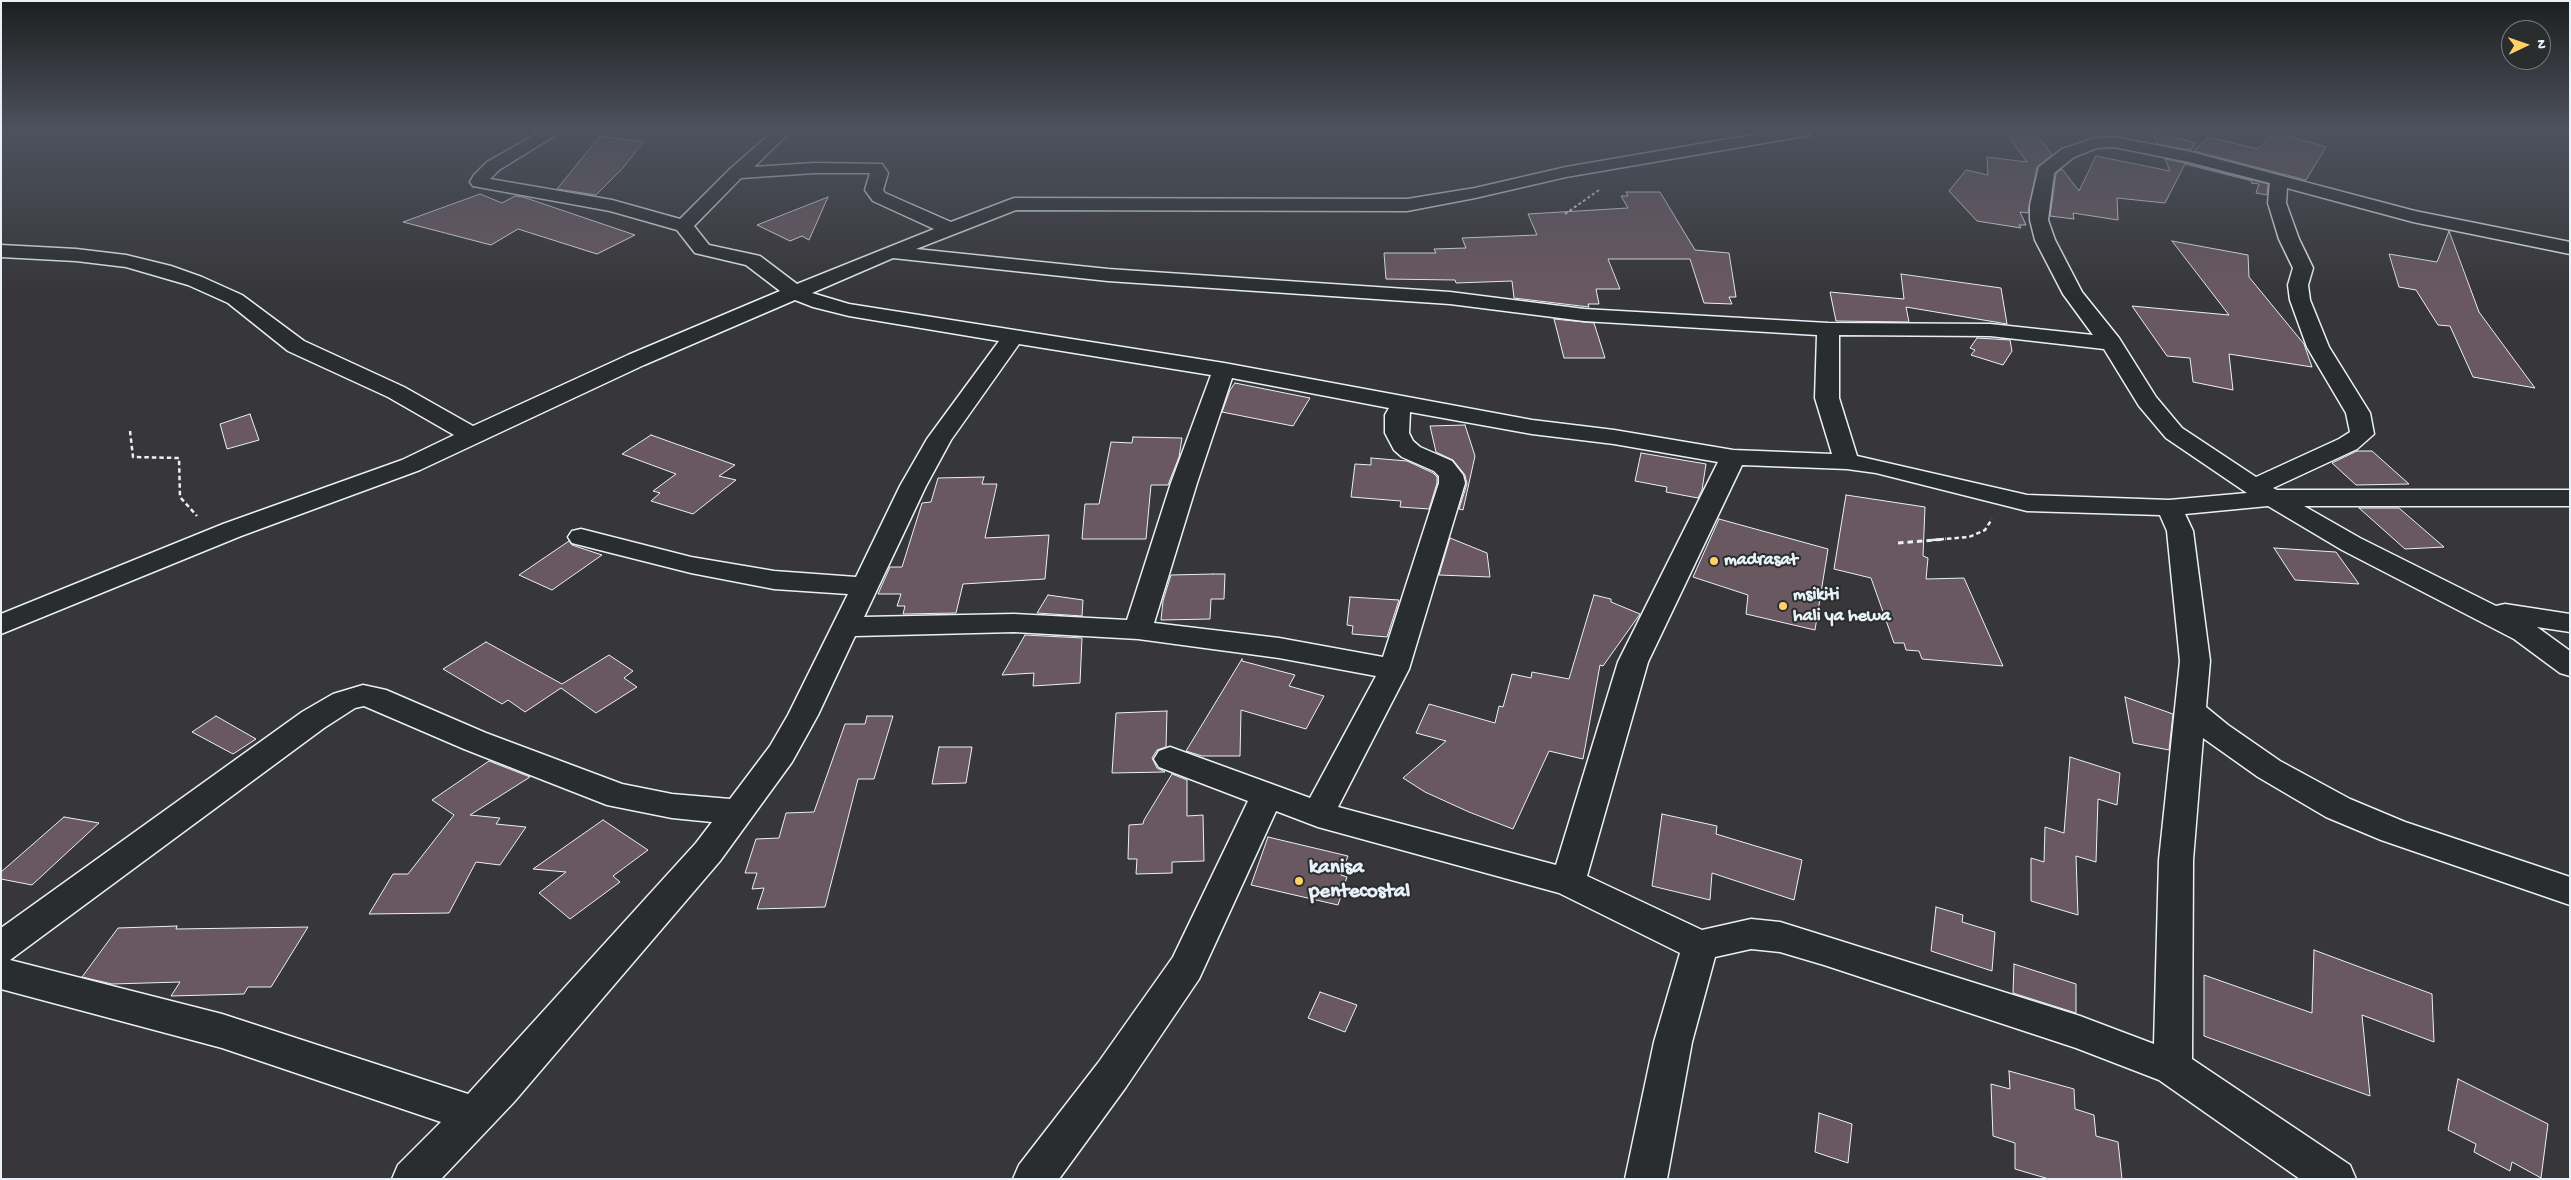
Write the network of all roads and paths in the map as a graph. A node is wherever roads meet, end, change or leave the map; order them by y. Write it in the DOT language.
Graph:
graph roads {
  1 [pos="502,186"];
  2 [pos="723,186"];
  3 [pos="875,186"];
  4 [pos="1505,186"];
  5 [pos="2042,186"];
  6 [pos="2278,186"];
  7 [pos="2304,186"];
  8 [pos="684,226"];
  9 [pos="952,230"];
  10 [pos="2570,248"];
  11 [pos="1,251"];
  12 [pos="891,253"];
  13 [pos="795,293"];
  14 [pos="1828,329"];
  15 [pos="1013,337"];
  16 [pos="2111,343"];
  17 [pos="1224,370"];
  18 [pos="1403,404"];
  19 [pos="130,431"];
  20 [pos="473,436"];
  21 [pos="1733,457"];
  22 [pos="1847,462"];
  23 [pos="2263,493"];
  24 [pos="2000,498"];
  25 [pos="2570,498"];
  26 [pos="2169,508"];
  27 [pos="232,530"];
  28 [pos="581,537"];
  29 [pos="1898,543"];
  30 [pos="865,586"];
  31 [pos="2475,607"];
  32 [pos="2570,623"];
  33 [pos="1,625"];
  34 [pos="846,627"];
  35 [pos="1138,630"];
  36 [pos="2570,666"];
  37 [pos="1394,669"];
  38 [pos="2190,710"];
  39 [pos="1170,759"];
  40 [pos="1267,795"];
  41 [pos="737,812"];
  42 [pos="1318,814"];
  43 [pos="1568,882"];
  44 [pos="2570,891"];
  45 [pos="1700,946"];
  46 [pos="1,948"];
  47 [pos="1,973"];
  48 [pos="2173,1068"];
  49 [pos="475,1115"];
  50 [pos="413,1179"];
  51 [pos="1034,1179"];
  52 [pos="1646,1179"];
  53 [pos="2335,1179"];
  1 -- 8 [label="street"];
  2 -- 8 [label="street"];
  3 -- 9 [label="street"];
  4 -- 9 [label="street"];
  5 -- 16 [label="street"];
  6 -- 23 [label="street"];
  7 -- 10 [label="street"];
  8 -- 13 [label="street"];
  9 -- 12 [label="street"];
  11 -- 20 [label="street"];
  12 -- 13 [label="street"];
  12 -- 14 [label="street"];
  13 -- 15 [label="street"];
  13 -- 20 [label="street"];
  14 -- 16 [label="street"];
  14 -- 22 [label="street"];
  15 -- 17 [label="street"];
  15 -- 30 [label="street"];
  16 -- 23 [label="street"];
  17 -- 18 [label="street"];
  17 -- 35 [label="street"];
  18 -- 21 [label="street"];
  18 -- 37 [label="street"];
  19 -- 27 [label="path"];
  20 -- 27 [label="street"];
  21 -- 22 [label="street"];
  21 -- 43 [label="street"];
  22 -- 24 [label="street"];
  23 -- 25 [label="street"];
  23 -- 26 [label="street"];
  23 -- 31 [label="street"];
  24 -- 26 [label="street"];
  24 -- 29 [label="path"];
  26 -- 38 [label="street"];
  27 -- 33 [label="street"];
  28 -- 30 [label="street"];
  30 -- 34 [label="street"];
  31 -- 32 [label="street"];
  31 -- 36 [label="street"];
  34 -- 35 [label="street"];
  34 -- 41 [label="street"];
  35 -- 37 [label="street"];
  37 -- 42 [label="street"];
  38 -- 44 [label="street"];
  38 -- 48 [label="street"];
  39 -- 40 [label="street"];
  40 -- 42 [label="street"];
  40 -- 51 [label="street"];
  41 -- 46 [label="street"];
  41 -- 49 [label="street"];
  42 -- 43 [label="street"];
  43 -- 45 [label="street"];
  45 -- 48 [label="street"];
  45 -- 52 [label="street"];
  47 -- 49 [label="street"];
  48 -- 53 [label="street"];
  49 -- 50 [label="street"];
}
